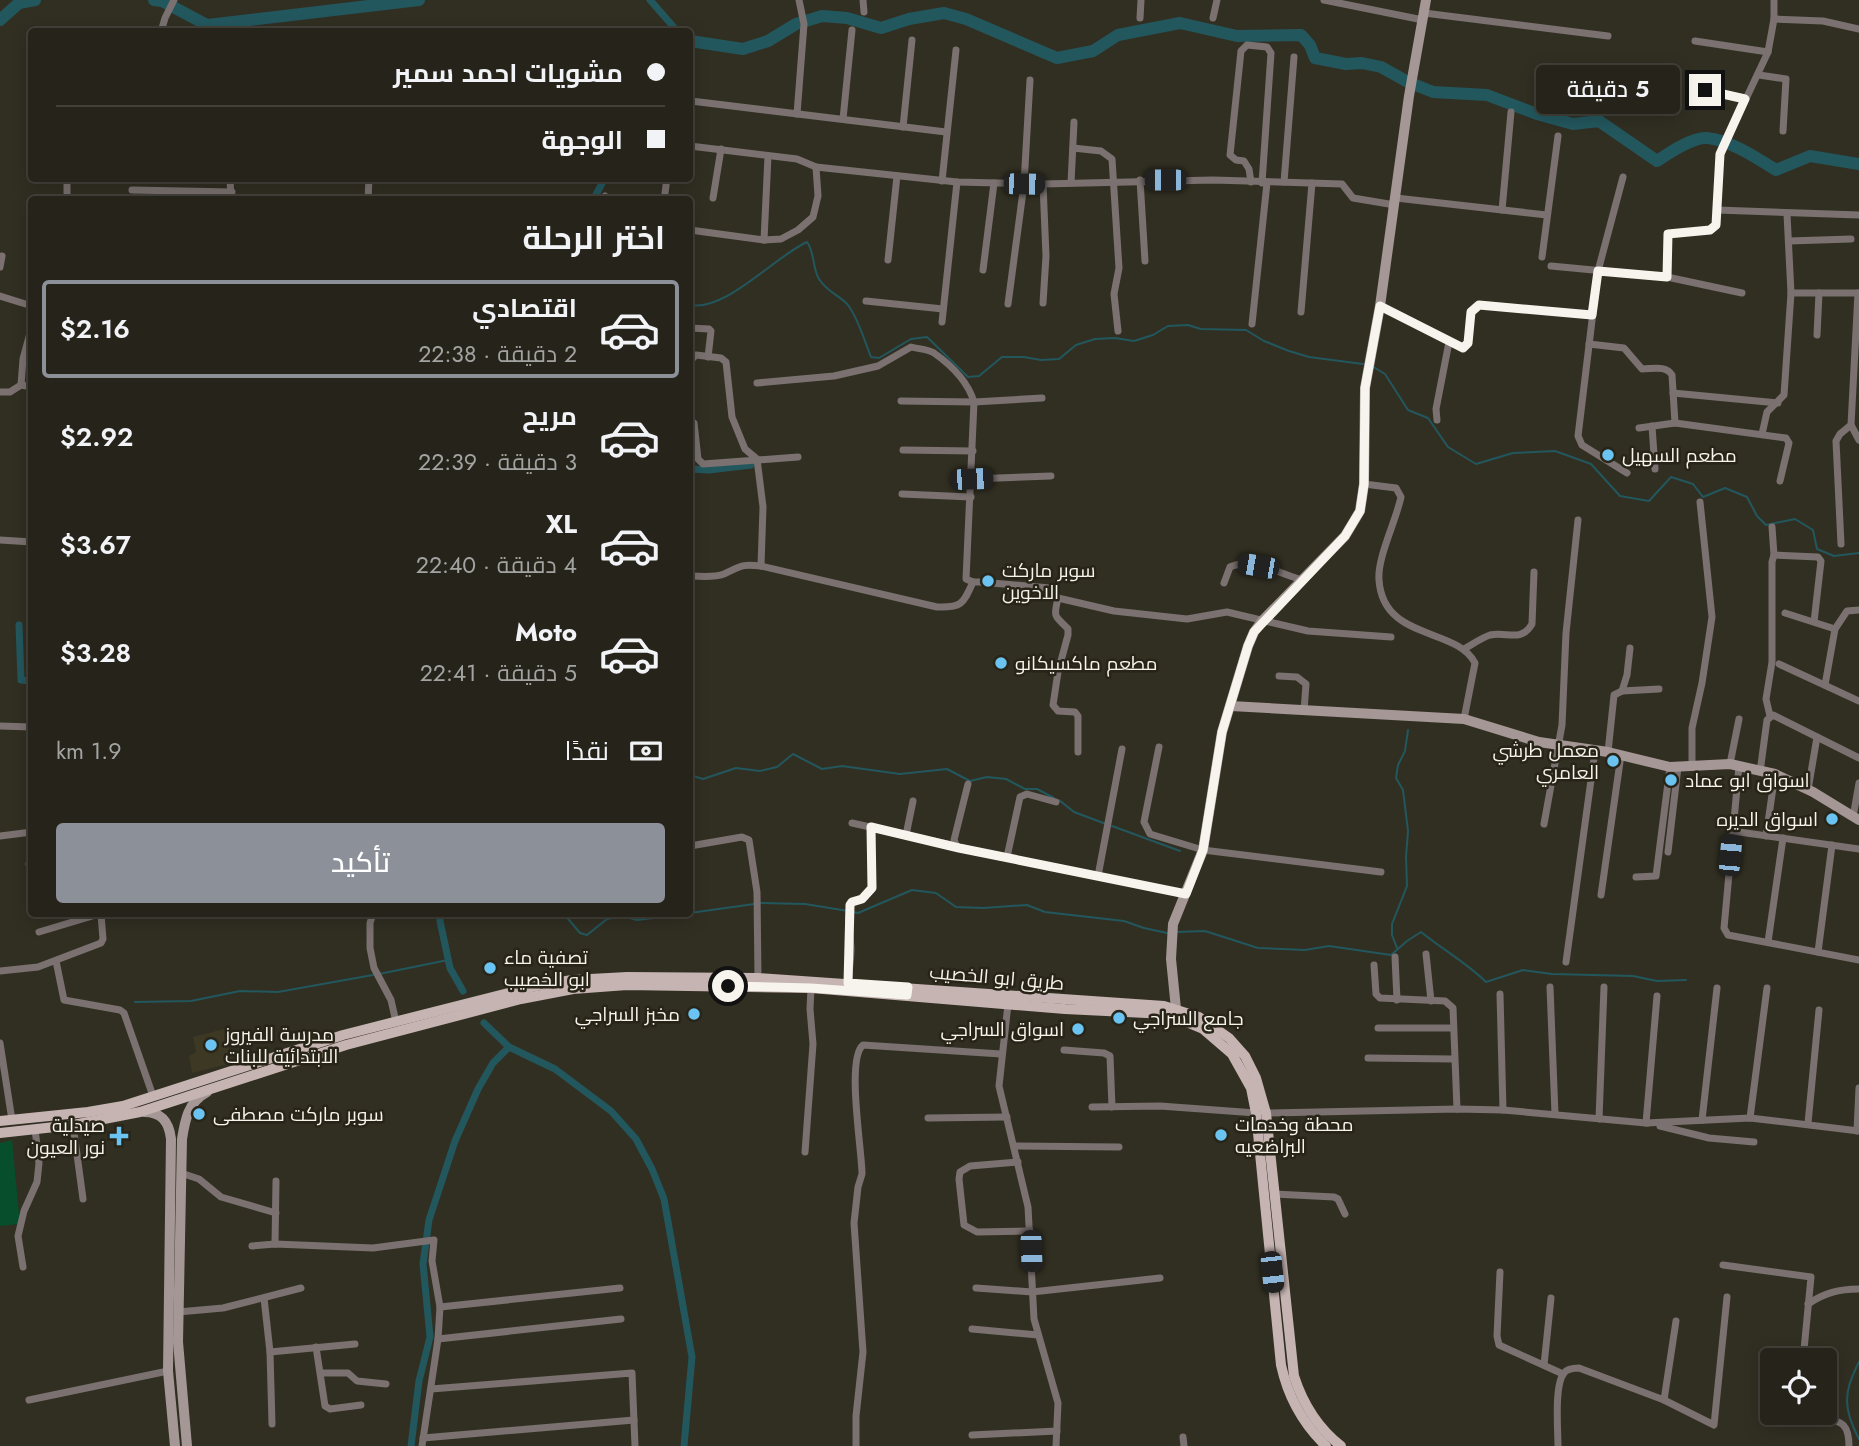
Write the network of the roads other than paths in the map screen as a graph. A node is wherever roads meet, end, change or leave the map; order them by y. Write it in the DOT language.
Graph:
graph roads {
  1 [pos="174,0"];
  2 [pos="799,0"];
  3 [pos="863,0"];
  4 [pos="1140,0"];
  5 [pos="1217,0"];
  6 [pos="1324,0"];
  7 [pos="1426,0"];
  8 [pos="1774,0"];
  9 [pos="864,12"];
  10 [pos="1423,17"];
  11 [pos="1213,18"];
  12 [pos="1140,19"];
  13 [pos="1774,19"];
  14 [pos="162,28"];
  15 [pos="1859,29"];
  16 [pos="852,30"];
  17 [pos="1608,36"];
  18 [pos="912,40"];
  19 [pos="1695,41"];
  20 [pos="956,50"];
  21 [pos="1768,52"];
  22 [pos="1294,57"];
  23 [pos="1759,75"];
  24 [pos="1030,80"];
  25 [pos="1705,90"];
  26 [pos="1745,99"];
  27 [pos="693,101"];
  28 [pos="1511,112"];
  29 [pos="797,114"];
  30 [pos="843,120"];
  31 [pos="1074,121"];
  32 [pos="903,127"];
  33 [pos="1783,131"];
  34 [pos="946,132"];
  35 [pos="1558,136"];
  36 [pos="693,146"];
  37 [pos="1073,148"];
  38 [pos="721,149"];
  39 [pos="768,156"];
  40 [pos="816,167"];
  41 [pos="898,176"];
  42 [pos="1623,177"];
  43 [pos="1140,180"];
  44 [pos="942,181"];
  45 [pos="1114,181"];
  46 [pos="666,182"];
  47 [pos="957,182"];
  48 [pos="1251,182"];
  49 [pos="1284,182"];
  50 [pos="994,183"];
  51 [pos="1071,183"];
  52 [pos="1264,183"];
  53 [pos="1312,183"];
  54 [pos="1024,184"];
  55 [pos="1043,184"];
  56 [pos="132,190"];
  57 [pos="665,192"];
  58 [pos="231,196"];
  59 [pos="713,198"];
  60 [pos="1395,201"];
  61 [pos="1502,210"];
  62 [pos="1717,210"];
  63 [pos="1787,214"];
  64 [pos="1547,215"];
  65 [pos="1859,215"];
  66 [pos="693,230"];
  67 [pos="1852,239"];
  68 [pos="764,240"];
  69 [pos="1789,241"];
  70 [pos="2,256"];
  71 [pos="1542,257"];
  72 [pos="888,260"];
  73 [pos="1145,261"];
  74 [pos="1551,266"];
  75 [pos="0,267"];
  76 [pos="983,270"];
  77 [pos="1598,271"];
  78 [pos="1667,277"];
  79 [pos="1742,293"];
  80 [pos="1791,293"];
  81 [pos="1819,293"];
  82 [pos="1858,293"];
  83 [pos="0,296"];
  84 [pos="866,302"];
  85 [pos="1043,303"];
  86 [pos="1008,304"];
  87 [pos="28,305"];
  88 [pos="1380,306"];
  89 [pos="943,309"];
  90 [pos="1301,312"];
  91 [pos="1592,315"];
  92 [pos="942,322"];
  93 [pos="1252,324"];
  94 [pos="693,328"];
  95 [pos="1118,331"];
  96 [pos="1817,335"];
  97 [pos="28,341"];
  98 [pos="1857,341"];
  99 [pos="1449,342"];
  100 [pos="1589,344"];
  101 [pos="708,357"];
  102 [pos="693,358"];
  103 [pos="757,383"];
  104 [pos="21,385"];
  105 [pos="28,386"];
  106 [pos="0,392"];
  107 [pos="1673,393"];
  108 [pos="1042,398"];
  109 [pos="901,401"];
  110 [pos="974,402"];
  111 [pos="1778,403"];
  112 [pos="1856,411"];
  113 [pos="1437,419"];
  114 [pos="693,422"];
  115 [pos="1675,423"];
  116 [pos="1852,425"];
  117 [pos="1652,426"];
  118 [pos="1639,428"];
  119 [pos="1762,434"];
  120 [pos="1859,440"];
  121 [pos="903,450"];
  122 [pos="973,451"];
  123 [pos="798,457"];
  124 [pos="757,459"];
  125 [pos="1655,468"];
  126 [pos="1627,472"];
  127 [pos="1051,476"];
  128 [pos="972,479"];
  129 [pos="1780,481"];
  130 [pos="1364,484"];
  131 [pos="902,494"];
  132 [pos="971,497"];
  133 [pos="1700,502"];
  134 [pos="1578,520"];
  135 [pos="1772,527"];
  136 [pos="0,540"];
  137 [pos="28,542"];
  138 [pos="1841,544"];
  139 [pos="1774,555"];
  140 [pos="761,566"];
  141 [pos="1535,572"];
  142 [pos="693,576"];
  143 [pos="1302,580"];
  144 [pos="973,582"];
  145 [pos="1224,583"];
  146 [pos="1058,598"];
  147 [pos="1859,610"];
  148 [pos="1785,613"];
  149 [pos="1263,620"];
  150 [pos="1814,622"];
  151 [pos="1835,629"];
  152 [pos="1391,637"];
  153 [pos="1630,648"];
  154 [pos="1464,649"];
  155 [pos="1779,664"];
  156 [pos="1279,676"];
  157 [pos="1825,685"];
  158 [pos="1660,690"];
  159 [pos="1622,691"];
  160 [pos="1859,701"];
  161 [pos="1231,706"];
  162 [pos="1304,710"];
  163 [pos="1770,716"];
  164 [pos="1464,719"];
  165 [pos="1739,719"];
  166 [pos="0,726"];
  167 [pos="28,727"];
  168 [pos="1817,737"];
  169 [pos="1559,745"];
  170 [pos="1159,747"];
  171 [pos="1122,749"];
  172 [pos="1595,751"];
  173 [pos="1078,752"];
  174 [pos="1608,752"];
  175 [pos="1621,755"];
  176 [pos="1859,758"];
  177 [pos="1735,765"];
  178 [pos="1674,767"];
  179 [pos="1692,767"];
  180 [pos="1760,772"];
  181 [pos="1775,774"];
  182 [pos="1859,783"];
  183 [pos="968,785"];
  184 [pos="1808,790"];
  185 [pos="913,801"];
  186 [pos="1056,802"];
  187 [pos="1856,819"];
  188 [pos="852,823"];
  189 [pos="1544,824"];
  190 [pos="871,827"];
  191 [pos="1731,831"];
  192 [pos="28,832"];
  193 [pos="906,835"];
  194 [pos="0,836"];
  195 [pos="1766,836"];
  196 [pos="1783,838"];
  197 [pos="693,845"];
  198 [pos="1832,845"];
  199 [pos="956,846"];
  200 [pos="1859,849"];
  201 [pos="1203,850"];
  202 [pos="1668,852"];
  203 [pos="1007,857"];
  204 [pos="1381,872"];
  205 [pos="1098,876"];
  206 [pos="1636,877"];
  207 [pos="1186,894"];
  208 [pos="1601,895"];
  209 [pos="90,917"];
  210 [pos="100,917"];
  211 [pos="372,917"];
  212 [pos="39,932"];
  213 [pos="1768,942"];
  214 [pos="1818,952"];
  215 [pos="1426,954"];
  216 [pos="1395,957"];
  217 [pos="1859,960"];
  218 [pos="56,961"];
  219 [pos="1566,962"];
  220 [pos="1374,965"];
  221 [pos="0,971"];
  222 [pos="758,978"];
  223 [pos="848,983"];
  224 [pos="1550,987"];
  225 [pos="1604,987"];
  226 [pos="811,988"];
  227 [pos="1717,988"];
  228 [pos="1766,988"];
  229 [pos="907,991"];
  230 [pos="1500,994"];
  231 [pos="1657,996"];
  232 [pos="1397,1000"];
  233 [pos="1431,1001"];
  234 [pos="1008,1004"];
  235 [pos="1176,1009"];
  236 [pos="1819,1010"];
  237 [pos="396,1022"];
  238 [pos="1453,1027"];
  239 [pos="1378,1028"];
  240 [pos="344,1040"];
  241 [pos="0,1043"];
  242 [pos="1063,1050"];
  243 [pos="1001,1054"];
  244 [pos="1368,1058"];
  245 [pos="1453,1059"];
  246 [pos="219,1085"];
  247 [pos="1859,1088"];
  248 [pos="153,1096"];
  249 [pos="1092,1107"];
  250 [pos="1112,1107"];
  251 [pos="1457,1109"];
  252 [pos="1503,1110"];
  253 [pos="140,1112"];
  254 [pos="1261,1113"];
  255 [pos="1555,1114"];
  256 [pos="1007,1117"];
  257 [pos="928,1118"];
  258 [pos="1750,1118"];
  259 [pos="1599,1119"];
  260 [pos="6,1120"];
  261 [pos="1702,1120"];
  262 [pos="1646,1123"];
  263 [pos="1808,1123"];
  264 [pos="73,1125"];
  265 [pos="34,1129"];
  266 [pos="1858,1131"];
  267 [pos="0,1133"];
  268 [pos="1754,1142"];
  269 [pos="1014,1146"];
  270 [pos="1119,1147"];
  271 [pos="805,1152"];
  272 [pos="1018,1162"];
  273 [pos="181,1173"];
  274 [pos="276,1181"];
  275 [pos="1274,1194"];
  276 [pos="83,1199"];
  277 [pos="276,1213"];
  278 [pos="1345,1214"];
  279 [pos="1030,1231"];
  280 [pos="275,1244"];
  281 [pos="253,1245"];
  282 [pos="1723,1265"];
  283 [pos="23,1267"];
  284 [pos="1500,1272"];
  285 [pos="1160,1278"];
  286 [pos="301,1288"];
  287 [pos="620,1288"];
  288 [pos="976,1288"];
  289 [pos="1859,1289"];
  290 [pos="1032,1292"];
  291 [pos="1727,1297"];
  292 [pos="264,1298"];
  293 [pos="1551,1298"];
  294 [pos="1808,1304"];
  295 [pos="440,1307"];
  296 [pos="178,1312"];
  297 [pos="621,1319"];
  298 [pos="1676,1321"];
  299 [pos="972,1329"];
  300 [pos="1038,1335"];
  301 [pos="438,1339"];
  302 [pos="355,1344"];
  303 [pos="316,1347"];
  304 [pos="1804,1348"];
  305 [pos="270,1352"];
  306 [pos="1544,1366"];
  307 [pos="168,1371"];
  308 [pos="321,1373"];
  309 [pos="1563,1374"];
  310 [pos="386,1384"];
  311 [pos="431,1388"];
  312 [pos="29,1400"];
  313 [pos="1664,1400"];
  314 [pos="361,1405"];
  315 [pos="634,1420"];
  316 [pos="1837,1421"];
  317 [pos="272,1424"];
  318 [pos="1057,1431"];
  319 [pos="972,1435"];
  320 [pos="422,1442"];
  321 [pos="175,1446"];
  322 [pos="187,1446"];
  323 [pos="635,1446"];
  324 [pos="856,1446"];
  325 [pos="1056,1446"];
  326 [pos="1326,1446"];
  327 [pos="1341,1446"];
  328 [pos="1558,1446"];
  329 [pos="1849,1446"];
  1 -- 14 [label="street"];
  2 -- 29 [label="street"];
  3 -- 9 [label="street"];
  4 -- 12 [label="street"];
  5 -- 11 [label="street"];
  6 -- 10 [label="street"];
  7 -- 10 [label="main road"];
  8 -- 13 [label="street"];
  10 -- 17 [label="street"];
  10 -- 60 [label="main road"];
  13 -- 15 [label="street"];
  13 -- 21 [label="street"];
  16 -- 30 [label="street"];
  18 -- 32 [label="street"];
  19 -- 21 [label="street"];
  20 -- 34 [label="street"];
  21 -- 23 [label="street"];
  22 -- 49 [label="street"];
  23 -- 26 [label="street"];
  23 -- 33 [label="street"];
  24 -- 54 [label="street"];
  25 -- 26 [label="street"];
  26 -- 62 [label="street"];
  27 -- 29 [label="street"];
  28 -- 61 [label="street"];
  29 -- 30 [label="street"];
  30 -- 32 [label="street"];
  31 -- 37 [label="street"];
  32 -- 34 [label="street"];
  34 -- 44 [label="street"];
  35 -- 64 [label="street"];
  36 -- 38 [label="street"];
  37 -- 45 [label="street"];
  37 -- 51 [label="street"];
  38 -- 39 [label="street"];
  38 -- 59 [label="street"];
  39 -- 40 [label="street"];
  39 -- 68 [label="street"];
  40 -- 41 [label="street"];
  40 -- 68 [label="street"];
  41 -- 44 [label="street"];
  41 -- 72 [label="street"];
  42 -- 77 [label="street"];
  43 -- 45 [label="street"];
  43 -- 48 [label="street"];
  43 -- 73 [label="street"];
  44 -- 47 [label="street"];
  45 -- 51 [label="street"];
  45 -- 95 [label="street"];
  46 -- 57 [label="street"];
  47 -- 50 [label="street"];
  47 -- 89 [label="street"];
  48 -- 52 [label="street"];
  48 -- 52 [label="street"];
  49 -- 52 [label="street"];
  49 -- 53 [label="street"];
  50 -- 54 [label="street"];
  50 -- 76 [label="street"];
  51 -- 55 [label="street"];
  52 -- 93 [label="street"];
  53 -- 60 [label="street"];
  53 -- 90 [label="street"];
  54 -- 55 [label="street"];
  54 -- 86 [label="street"];
  55 -- 85 [label="street"];
  56 -- 58 [label="street"];
  60 -- 61 [label="street"];
  60 -- 88 [label="main road"];
  61 -- 64 [label="street"];
  62 -- 63 [label="street"];
  62 -- 78 [label="street"];
  63 -- 65 [label="street"];
  63 -- 69 [label="street"];
  64 -- 71 [label="street"];
  66 -- 68 [label="street"];
  67 -- 69 [label="street"];
  69 -- 80 [label="street"];
  70 -- 75 [label="street"];
  74 -- 77 [label="street"];
  77 -- 78 [label="street"];
  77 -- 91 [label="street"];
  78 -- 79 [label="street"];
  80 -- 81 [label="street"];
  80 -- 111 [label="street"];
  81 -- 82 [label="street"];
  81 -- 96 [label="street"];
  82 -- 98 [label="street"];
  83 -- 87 [label="street"];
  84 -- 89 [label="street"];
  88 -- 99 [label="street"];
  88 -- 130 [label="main road"];
  89 -- 92 [label="street"];
  91 -- 99 [label="street"];
  91 -- 100 [label="street"];
  94 -- 101 [label="street"];
  97 -- 104 [label="street"];
  98 -- 112 [label="street"];
  99 -- 113 [label="street"];
  100 -- 107 [label="street"];
  100 -- 126 [label="street"];
  101 -- 102 [label="street"];
  101 -- 124 [label="street"];
  103 -- 110 [label="street"];
  104 -- 105 [label="street"];
  104 -- 106 [label="street"];
  107 -- 111 [label="street"];
  107 -- 115 [label="street"];
  108 -- 110 [label="street"];
  109 -- 110 [label="street"];
  110 -- 122 [label="street"];
  111 -- 119 [label="street"];
  112 -- 116 [label="street"];
  114 -- 124 [label="street"];
  115 -- 117 [label="street"];
  115 -- 119 [label="street"];
  116 -- 120 [label="street"];
  116 -- 138 [label="street"];
  117 -- 118 [label="street"];
  117 -- 125 [label="street"];
  119 -- 129 [label="street"];
  121 -- 122 [label="street"];
  122 -- 128 [label="street"];
  123 -- 124 [label="street"];
  124 -- 140 [label="street"];
  127 -- 128 [label="street"];
  128 -- 132 [label="street"];
  130 -- 143 [label="main road"];
  130 -- 154 [label="street"];
  131 -- 132 [label="street"];
  132 -- 144 [label="street"];
  133 -- 179 [label="street"];
  134 -- 169 [label="street"];
  135 -- 139 [label="street"];
  136 -- 137 [label="street"];
  139 -- 150 [label="street"];
  139 -- 163 [label="street"];
  140 -- 142 [label="street"];
  140 -- 144 [label="street"];
  141 -- 154 [label="street"];
  143 -- 145 [label="street"];
  143 -- 149 [label="main road"];
  144 -- 146 [label="street"];
  146 -- 149 [label="street"];
  146 -- 173 [label="street"];
  147 -- 151 [label="street"];
  148 -- 150 [label="street"];
  149 -- 152 [label="street"];
  149 -- 161 [label="main road"];
  150 -- 151 [label="street"];
  151 -- 157 [label="street"];
  153 -- 159 [label="street"];
  154 -- 164 [label="street"];
  155 -- 157 [label="street"];
  156 -- 162 [label="street"];
  157 -- 160 [label="street"];
  158 -- 159 [label="street"];
  159 -- 174 [label="street"];
  161 -- 162 [label="main road"];
  161 -- 201 [label="main road"];
  162 -- 164 [label="main road"];
  163 -- 168 [label="street"];
  163 -- 180 [label="street"];
  164 -- 169 [label="main road"];
  165 -- 177 [label="street"];
  166 -- 167 [label="street"];
  168 -- 176 [label="street"];
  168 -- 184 [label="street"];
  169 -- 172 [label="main road"];
  169 -- 189 [label="street"];
  170 -- 201 [label="street"];
  171 -- 205 [label="street"];
  172 -- 174 [label="main road"];
  172 -- 219 [label="street"];
  174 -- 175 [label="main road"];
  175 -- 178 [label="main road"];
  175 -- 208 [label="street"];
  177 -- 179 [label="main road"];
  177 -- 180 [label="main road"];
  177 -- 191 [label="street"];
  178 -- 179 [label="main road"];
  178 -- 202 [label="street"];
  178 -- 206 [label="street"];
  180 -- 181 [label="main road"];
  181 -- 184 [label="main road"];
  181 -- 195 [label="street"];
  182 -- 187 [label="street"];
  183 -- 199 [label="street"];
  184 -- 187 [label="main road"];
  185 -- 193 [label="street"];
  186 -- 203 [label="street"];
  188 -- 190 [label="street"];
  190 -- 193 [label="street"];
  190 -- 223 [label="street"];
  191 -- 195 [label="street"];
  191 -- 213 [label="street"];
  192 -- 194 [label="street"];
  193 -- 199 [label="street"];
  195 -- 196 [label="street"];
  196 -- 198 [label="street"];
  196 -- 213 [label="street"];
  197 -- 222 [label="street"];
  198 -- 200 [label="street"];
  198 -- 214 [label="street"];
  199 -- 203 [label="street"];
  201 -- 204 [label="street"];
  201 -- 207 [label="main road"];
  203 -- 205 [label="street"];
  205 -- 207 [label="street"];
  207 -- 235 [label="main road"];
  209 -- 212 [label="street"];
  210 -- 218 [label="street"];
  211 -- 237 [label="street"];
  213 -- 214 [label="street"];
  214 -- 217 [label="street"];
  215 -- 233 [label="street"];
  216 -- 232 [label="street"];
  218 -- 221 [label="street"];
  218 -- 248 [label="street"];
  220 -- 232 [label="street"];
  222 -- 223 [label="main road, طريق ابو الخصيب"];
  222 -- 237 [label="main road, طريق ابو الخصيب"];
  223 -- 229 [label="main road, طريق ابو الخصيب"];
  224 -- 255 [label="street"];
  225 -- 259 [label="street"];
  226 -- 229 [label="main road, طريق ابو الخصيب"];
  226 -- 240 [label="main road, طريق ابو الخصيب"];
  226 -- 271 [label="street"];
  227 -- 261 [label="street"];
  228 -- 258 [label="street"];
  229 -- 234 [label="main road, طريق ابو الخصيب"];
  229 -- 235 [label="main road, طريق ابو الخصيب"];
  230 -- 252 [label="street"];
  231 -- 262 [label="street"];
  232 -- 233 [label="street"];
  233 -- 238 [label="street"];
  234 -- 243 [label="street"];
  234 -- 254 [label="main road, طريق ابو الخصيب"];
  235 -- 254 [label="main road, طريق ابو الخصيب"];
  236 -- 263 [label="street"];
  237 -- 240 [label="main road, طريق ابو الخصيب"];
  238 -- 239 [label="street"];
  238 -- 245 [label="street"];
  240 -- 246 [label="main road, طريق ابو الخصيب"];
  240 -- 248 [label="main road, طريق ابو الخصيب"];
  241 -- 260 [label="street"];
  242 -- 250 [label="street"];
  243 -- 256 [label="street"];
  243 -- 324 [label="street"];
  244 -- 245 [label="street"];
  245 -- 251 [label="street"];
  246 -- 253 [label="main road, طريق ابو الخصيب"];
  246 -- 273 [label="main road"];
  247 -- 266 [label="street"];
  248 -- 260 [label="main road, طريق ابو الخصيب"];
  249 -- 250 [label="street"];
  250 -- 254 [label="street"];
  251 -- 252 [label="street"];
  251 -- 254 [label="street"];
  252 -- 255 [label="street"];
  253 -- 264 [label="main road, طريق ابو الخصيب"];
  253 -- 307 [label="main road"];
  254 -- 275 [label="main road, طريق ابو الخصيب"];
  254 -- 326 [label="main road, طريق ابو الخصيب"];
  255 -- 259 [label="street"];
  256 -- 257 [label="street"];
  256 -- 269 [label="street"];
  258 -- 261 [label="street"];
  258 -- 263 [label="street"];
  259 -- 262 [label="street"];
  261 -- 262 [label="street"];
  262 -- 268 [label="street"];
  263 -- 266 [label="street"];
  264 -- 265 [label="main road, طريق ابو الخصيب"];
  264 -- 276 [label="street"];
  265 -- 267 [label="main road, طريق ابو الخصيب"];
  265 -- 283 [label="street"];
  269 -- 270 [label="street"];
  269 -- 272 [label="street"];
  272 -- 279 [label="street"];
  272 -- 279 [label="street"];
  273 -- 277 [label="street"];
  273 -- 296 [label="main road"];
  274 -- 277 [label="street"];
  275 -- 278 [label="street"];
  275 -- 327 [label="main road, طريق ابو الخصيب"];
  277 -- 280 [label="street"];
  279 -- 290 [label="street"];
  280 -- 281 [label="street"];
  280 -- 295 [label="street"];
  282 -- 294 [label="street"];
  284 -- 306 [label="street"];
  285 -- 290 [label="street"];
  286 -- 292 [label="street"];
  287 -- 295 [label="street"];
  288 -- 290 [label="street"];
  289 -- 294 [label="street"];
  290 -- 300 [label="street"];
  291 -- 313 [label="street"];
  292 -- 296 [label="street"];
  292 -- 305 [label="street"];
  293 -- 306 [label="street"];
  294 -- 304 [label="street"];
  295 -- 301 [label="street"];
  296 -- 322 [label="main road"];
  297 -- 301 [label="street"];
  298 -- 313 [label="street"];
  299 -- 300 [label="street"];
  300 -- 318 [label="street"];
  301 -- 311 [label="street"];
  302 -- 303 [label="street"];
  303 -- 305 [label="street"];
  303 -- 308 [label="street"];
  305 -- 317 [label="street"];
  306 -- 309 [label="street"];
  307 -- 312 [label="street"];
  307 -- 321 [label="main road"];
  308 -- 310 [label="street"];
  308 -- 314 [label="street"];
  309 -- 313 [label="street"];
  309 -- 328 [label="street"];
  311 -- 315 [label="street"];
  311 -- 320 [label="street"];
  315 -- 320 [label="street"];
  315 -- 323 [label="street"];
  316 -- 329 [label="street"];
  318 -- 319 [label="street"];
  318 -- 325 [label="street"];
}
